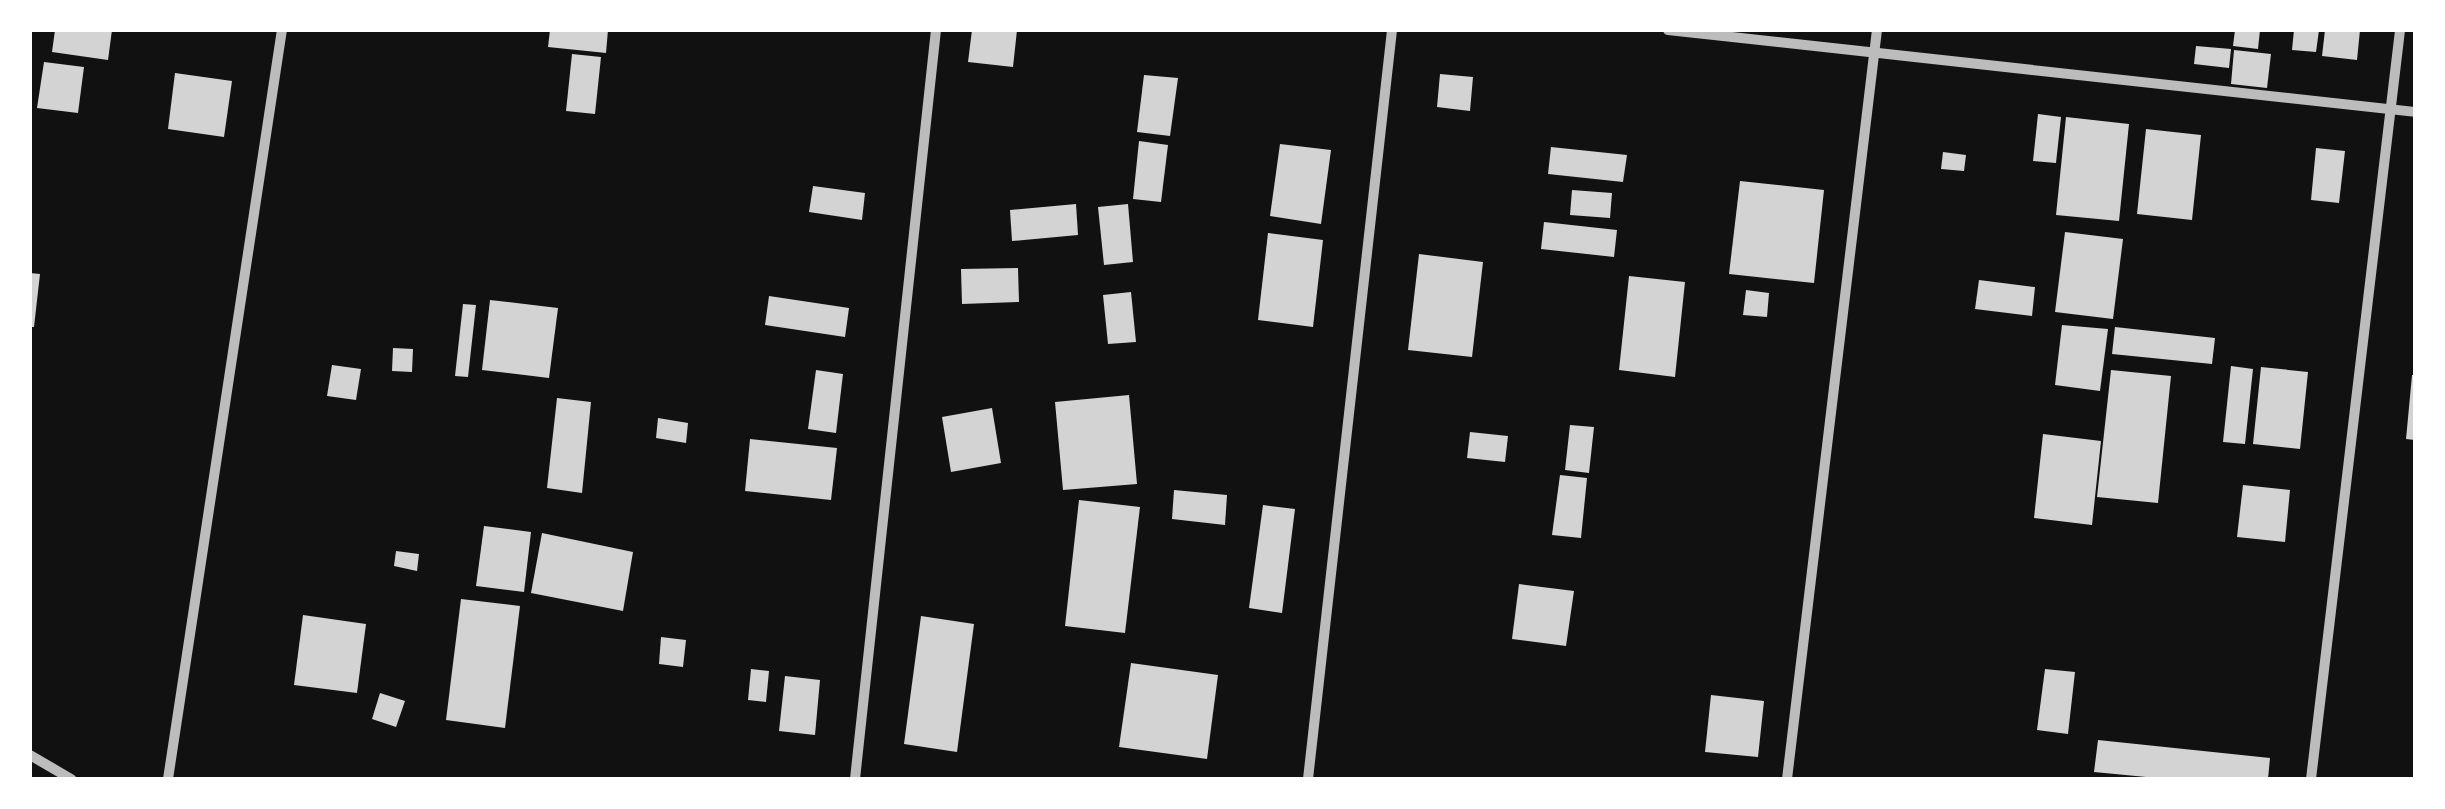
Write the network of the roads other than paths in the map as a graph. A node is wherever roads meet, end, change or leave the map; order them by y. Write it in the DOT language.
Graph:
graph roads {
  1 [pos="282,30"];
  2 [pos="936,30"];
  3 [pos="1392,30"];
  4 [pos="1668,30"];
  5 [pos="1877,30"];
  6 [pos="2400,30"];
  7 [pos="1874,53"];
  8 [pos="2391,110"];
  9 [pos="2415,112"];
  10 [pos="30,755"];
  11 [pos="71,779"];
  12 [pos="168,779"];
  13 [pos="856,779"];
  14 [pos="1308,779"];
  15 [pos="1786,779"];
  16 [pos="2311,779"];
  1 -- 12 [label="street"];
  2 -- 13 [label="street"];
  3 -- 14 [label="street"];
  4 -- 7 [label="street"];
  5 -- 7 [label="street"];
  6 -- 8 [label="street"];
  7 -- 8 [label="street"];
  7 -- 15 [label="street"];
  8 -- 9 [label="street"];
  8 -- 16 [label="street"];
  10 -- 11 [label="street"];
}
